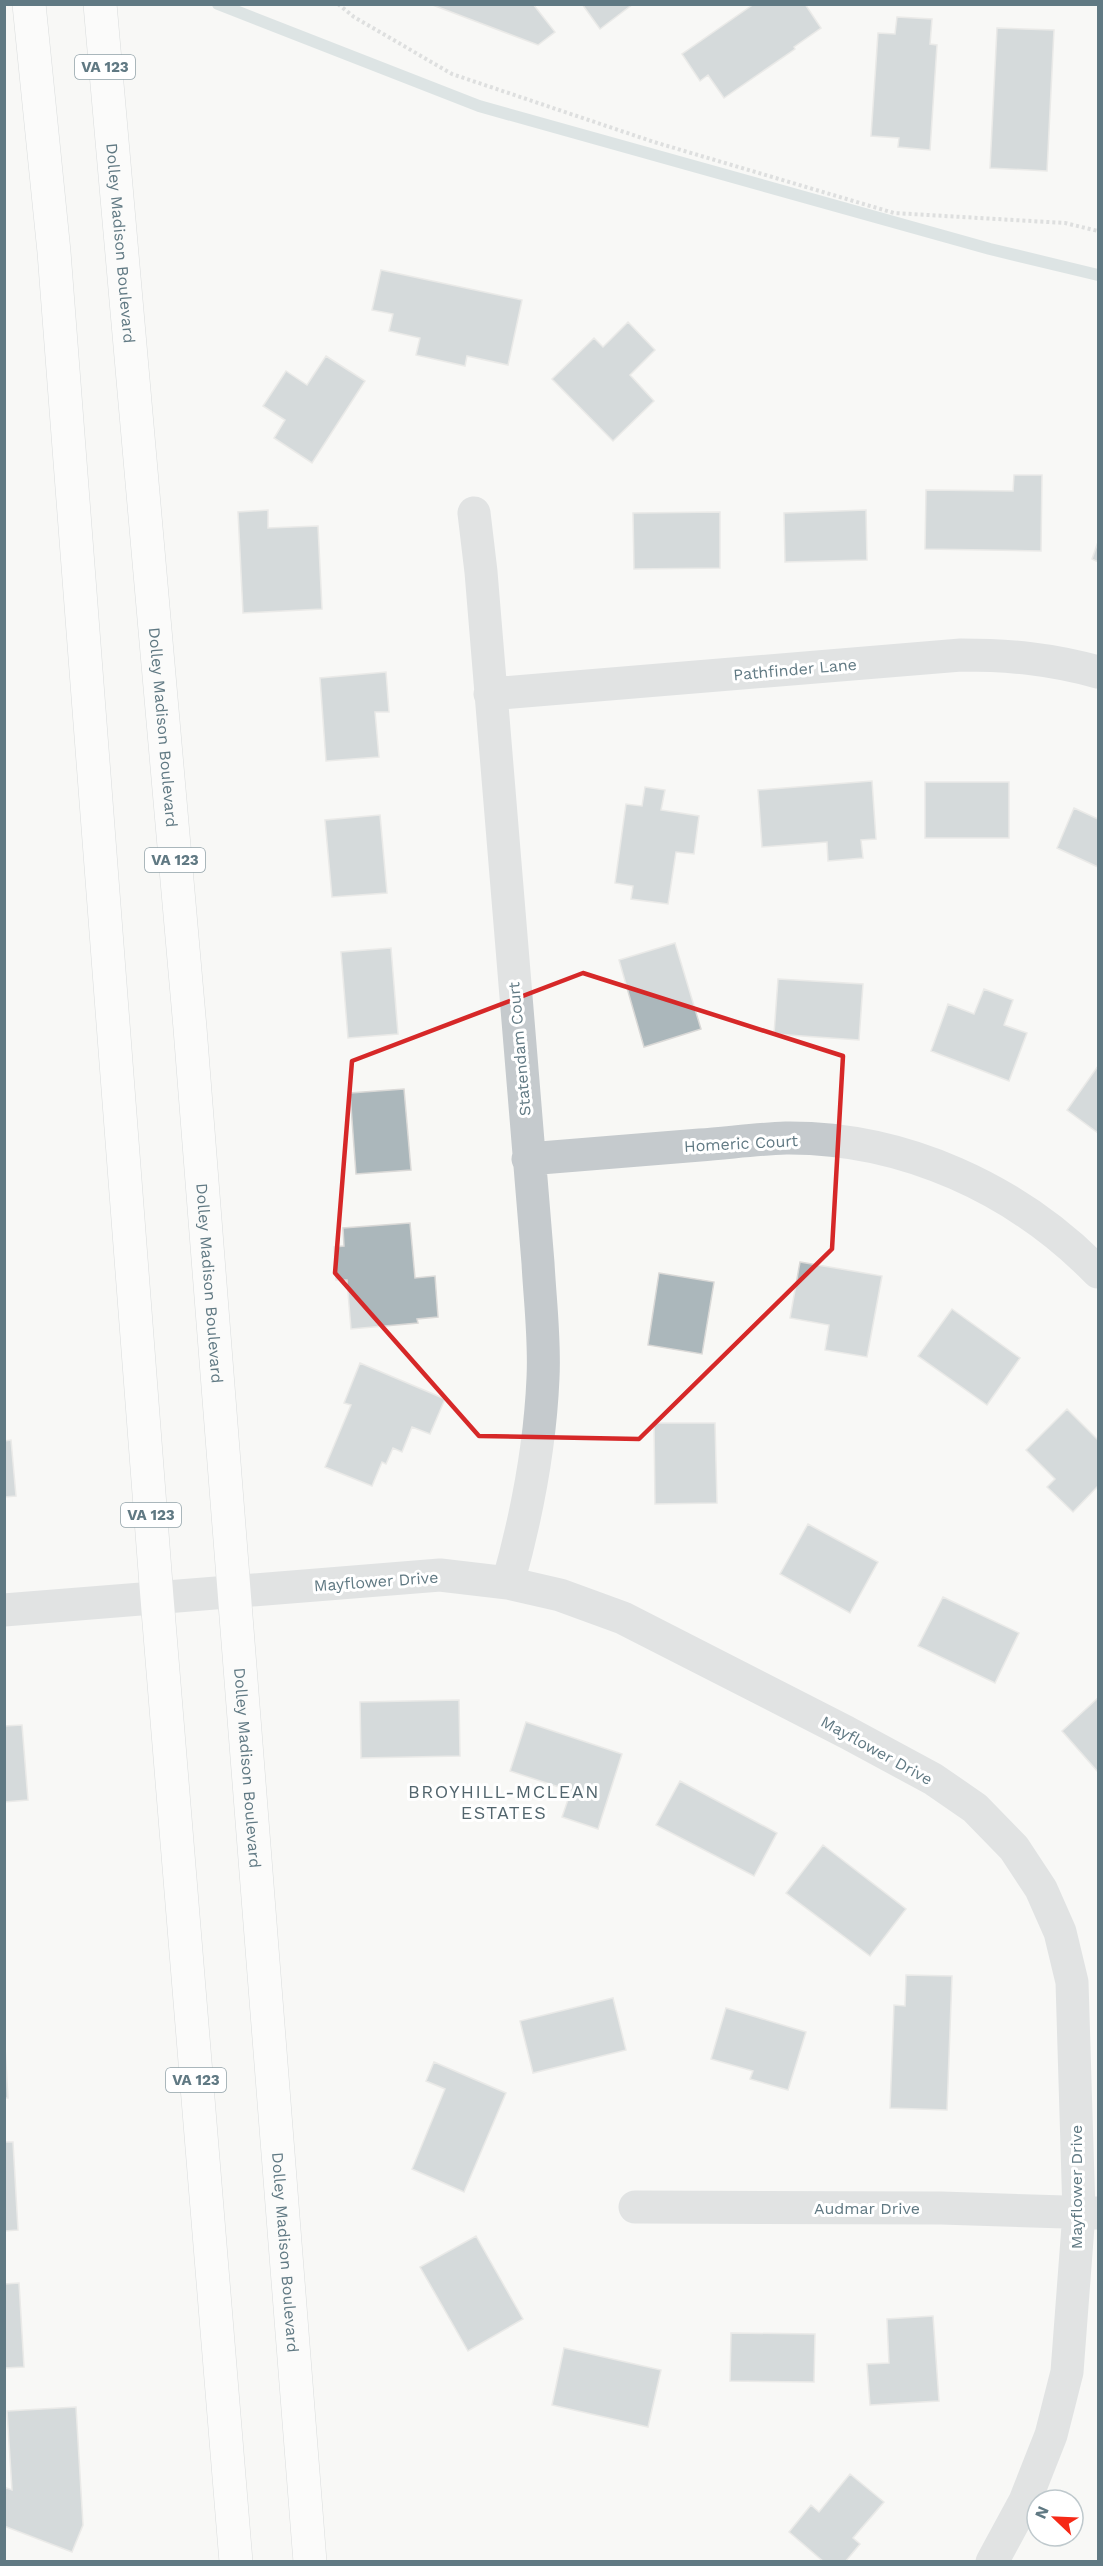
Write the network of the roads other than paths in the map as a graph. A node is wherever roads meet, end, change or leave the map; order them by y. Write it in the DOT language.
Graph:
graph roads {
  1 [pos="29,4"];
  2 [pos="100,4"];
  3 [pos="474,513"];
  4 [pos="1098,672"];
  5 [pos="490,694"];
  6 [pos="528,1159"];
  7 [pos="1098,1272"];
  8 [pos="508,1583"];
  9 [pos="234,1592"];
  10 [pos="158,1598"];
  11 [pos="4,1610"];
  12 [pos="635,2207"];
  13 [pos="1089,2213"];
  14 [pos="236,2562"];
  15 [pos="310,2562"];
  16 [pos="992,2562"];
  1 -- 10 [label="main road, VA 123"];
  2 -- 9 [label="main road, Dolley Madison Boulevard / VA 123"];
  3 -- 5 [label="street, Statendam Court"];
  4 -- 5 [label="street, Pathfinder Lane"];
  5 -- 6 [label="street, Statendam Court"];
  6 -- 7 [label="street, Homeric Court"];
  6 -- 8 [label="street, Statendam Court"];
  8 -- 9 [label="street, Mayflower Drive"];
  8 -- 13 [label="street, Mayflower Drive"];
  9 -- 10 [label="street, Mayflower Drive"];
  9 -- 15 [label="main road, Dolley Madison Boulevard / VA 123"];
  10 -- 11 [label="street, Mayflower Drive"];
  10 -- 14 [label="main road, VA 123"];
  12 -- 13 [label="street, Audmar Drive"];
  13 -- 16 [label="street, Mayflower Drive"];
}
